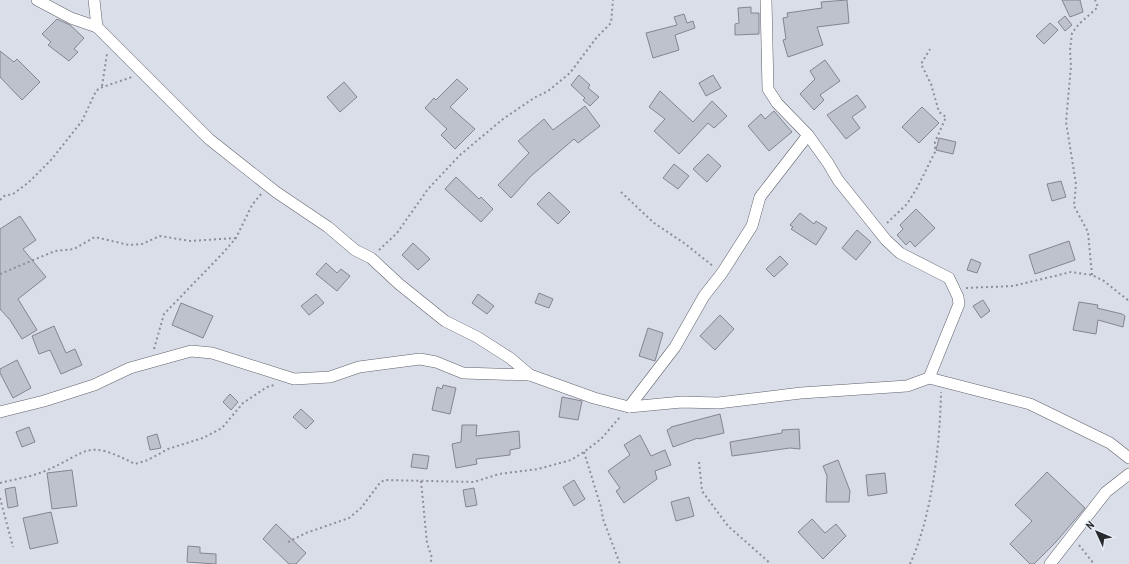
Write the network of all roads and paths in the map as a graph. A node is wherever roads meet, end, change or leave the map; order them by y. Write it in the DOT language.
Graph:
graph roads {
  1 [pos="37,0"];
  2 [pos="94,0"];
  3 [pos="613,0"];
  4 [pos="766,0"];
  5 [pos="1095,0"];
  6 [pos="97,27"];
  7 [pos="109,38"];
  8 [pos="930,49"];
  9 [pos="144,73"];
  10 [pos="102,86"];
  11 [pos="808,135"];
  12 [pos="268,186"];
  13 [pos="621,192"];
  14 [pos="0,200"];
  15 [pos="879,231"];
  16 [pos="236,238"];
  17 [pos="371,258"];
  18 [pos="722,273"];
  19 [pos="0,274"];
  20 [pos="1092,275"];
  21 [pos="954,288"];
  22 [pos="1129,301"];
  23 [pos="151,361"];
  24 [pos="530,375"];
  25 [pos="929,378"];
  26 [pos="294,379"];
  27 [pos="941,381"];
  28 [pos="629,407"];
  29 [pos="0,412"];
  30 [pos="584,452"];
  31 [pos="1129,458"];
  32 [pos="699,462"];
  33 [pos="1129,474"];
  34 [pos="421,481"];
  35 [pos="0,483"];
  36 [pos="0,498"];
  37 [pos="1072,536"];
  38 [pos="288,542"];
  39 [pos="13,547"];
  40 [pos="430,564"];
  41 [pos="620,564"];
  42 [pos="771,564"];
  43 [pos="910,564"];
  44 [pos="1050,564"];
  45 [pos="1094,564"];
  1 -- 6 [label="street"];
  2 -- 6 [label="street"];
  3 -- 17 [label="path"];
  4 -- 11 [label="street"];
  5 -- 20 [label="path"];
  6 -- 7 [label="street"];
  7 -- 9 [label="street"];
  7 -- 10 [label="path"];
  8 -- 15 [label="path"];
  9 -- 10 [label="path"];
  9 -- 12 [label="street"];
  10 -- 14 [label="path"];
  11 -- 15 [label="street"];
  11 -- 18 [label="street"];
  12 -- 16 [label="path"];
  12 -- 17 [label="street"];
  13 -- 18 [label="path"];
  15 -- 21 [label="street"];
  16 -- 19 [label="path"];
  16 -- 23 [label="path"];
  17 -- 24 [label="street"];
  18 -- 28 [label="street"];
  20 -- 21 [label="path"];
  20 -- 22 [label="path"];
  21 -- 25 [label="street"];
  23 -- 26 [label="street"];
  23 -- 29 [label="street"];
  24 -- 26 [label="street"];
  24 -- 28 [label="street"];
  25 -- 27 [label="street"];
  25 -- 28 [label="street"];
  26 -- 35 [label="path"];
  27 -- 31 [label="street"];
  27 -- 43 [label="path"];
  28 -- 30 [label="path"];
  30 -- 34 [label="path"];
  30 -- 41 [label="path"];
  32 -- 42 [label="path"];
  33 -- 37 [label="street"];
  34 -- 38 [label="path"];
  34 -- 40 [label="path"];
  36 -- 39 [label="path"];
  37 -- 44 [label="street"];
  37 -- 45 [label="path"];
}
